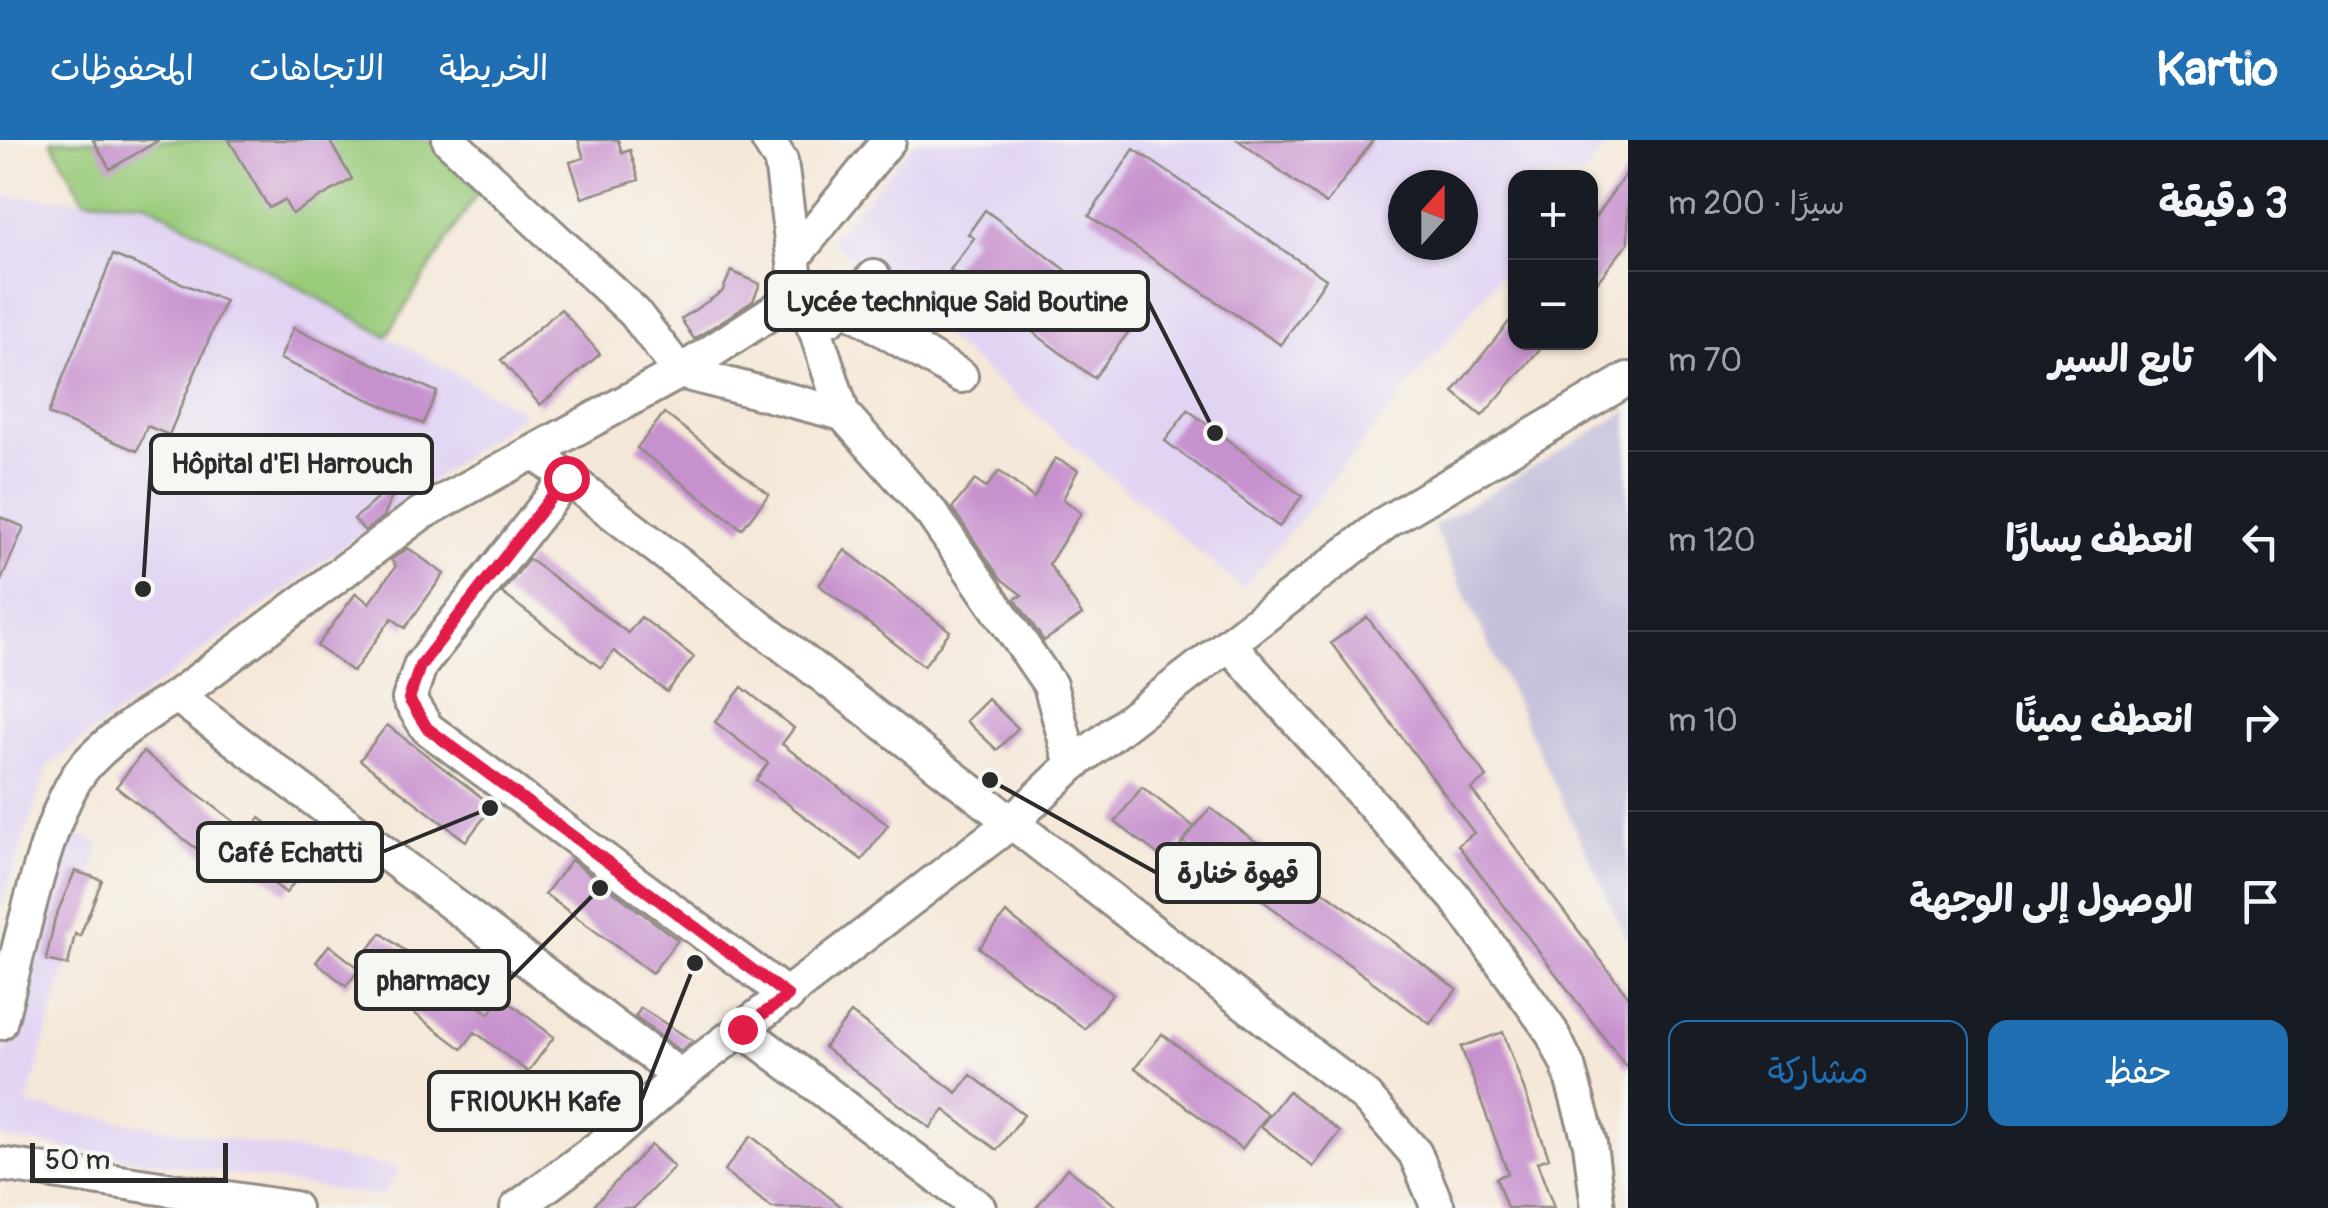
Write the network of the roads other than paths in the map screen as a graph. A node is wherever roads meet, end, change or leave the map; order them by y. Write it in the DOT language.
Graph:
graph roads {
  1 [pos="449,140"];
  2 [pos="768,140"];
  3 [pos="889,140"];
  4 [pos="794,257"];
  5 [pos="874,277"];
  6 [pos="798,295"];
  7 [pos="844,307"];
  8 [pos="816,332"];
  9 [pos="680,372"];
  10 [pos="960,376"];
  11 [pos="1628,379"];
  12 [pos="843,414"];
  13 [pos="534,452"];
  14 [pos="566,478"];
  15 [pos="1229,644"];
  16 [pos="178,696"];
  17 [pos="1072,766"];
  18 [pos="1012,822"];
  19 [pos="788,996"];
  20 [pos="0,1023"];
  21 [pos="742,1029"];
  22 [pos="680,1076"];
  23 [pos="0,1164"];
  24 [pos="80,1192"];
  25 [pos="294,1208"];
  26 [pos="517,1208"];
  27 [pos="979,1208"];
  28 [pos="1438,1208"];
  29 [pos="1598,1208"];
  1 -- 9 [label="street"];
  2 -- 4 [label="street"];
  3 -- 4 [label="street"];
  4 -- 6 [label="street"];
  5 -- 7 [label="street"];
  6 -- 8 [label="street"];
  6 -- 9 [label="street"];
  7 -- 8 [label="street"];
  7 -- 10 [label="street"];
  8 -- 12 [label="street"];
  9 -- 12 [label="street"];
  9 -- 13 [label="street"];
  11 -- 15 [label="street"];
  12 -- 17 [label="street"];
  13 -- 14 [label="street"];
  13 -- 16 [label="street"];
  14 -- 18 [label="street"];
  14 -- 19 [label="street"];
  15 -- 17 [label="street"];
  15 -- 29 [label="street"];
  16 -- 20 [label="street"];
  16 -- 22 [label="street"];
  17 -- 18 [label="street"];
  18 -- 19 [label="street"];
  18 -- 28 [label="street"];
  19 -- 21 [label="street"];
  21 -- 22 [label="street"];
  21 -- 27 [label="street"];
  22 -- 26 [label="street"];
  23 -- 24 [label="street"];
  24 -- 25 [label="street"];
}
